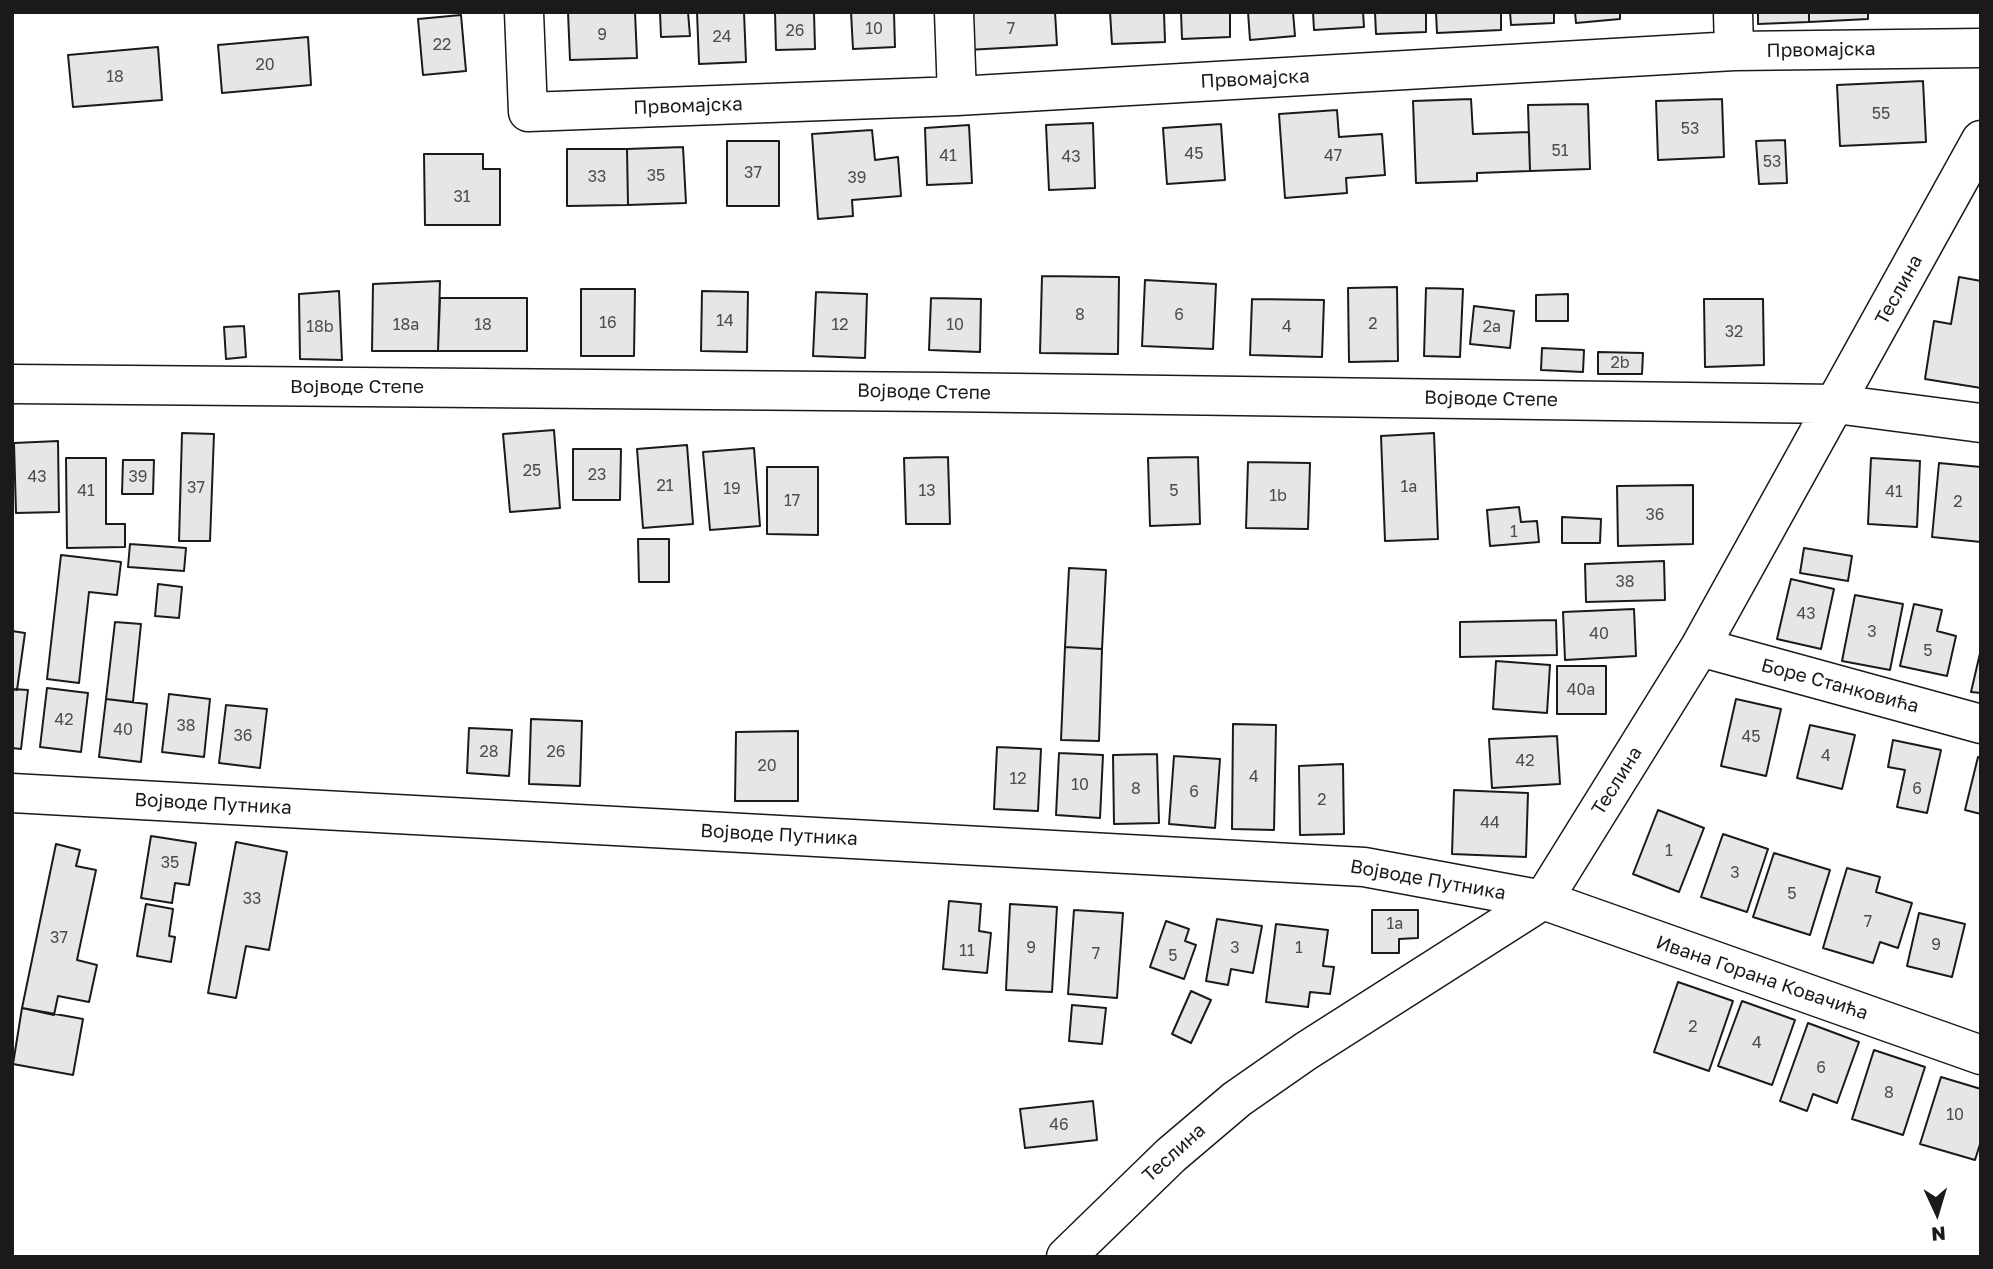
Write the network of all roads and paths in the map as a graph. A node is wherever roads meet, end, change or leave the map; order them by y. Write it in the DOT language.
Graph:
graph roads {
  1 [pos="524,12"];
  2 [pos="954,12"];
  3 [pos="1732,12"];
  4 [pos="1981,48"];
  5 [pos="1734,51"];
  6 [pos="957,96"];
  7 [pos="1981,140"];
  8 [pos="12,384"];
  9 [pos="1836,404"];
  10 [pos="1981,423"];
  11 [pos="1700,647"];
  12 [pos="1981,724"];
  13 [pos="12,793"];
  14 [pos="1543,900"];
  15 [pos="1981,1055"];
  16 [pos="1066,1257"];
  1 -- 6 [label="street, Првомајска"];
  2 -- 6 [label="street"];
  3 -- 5 [label="street"];
  4 -- 5 [label="street, Првомајска"];
  5 -- 6 [label="street, Првомајска"];
  7 -- 9 [label="street, Теслина"];
  8 -- 9 [label="street, Војводе Степе"];
  9 -- 10 [label="street, Војводе Степе"];
  9 -- 11 [label="street, Теслина"];
  11 -- 12 [label="street, Боре Станковића"];
  11 -- 14 [label="street, Теслина"];
  13 -- 14 [label="street, Војводе Путника"];
  14 -- 15 [label="street, Ивана Горана Ковачића"];
  14 -- 16 [label="street, Теслина"];
}
